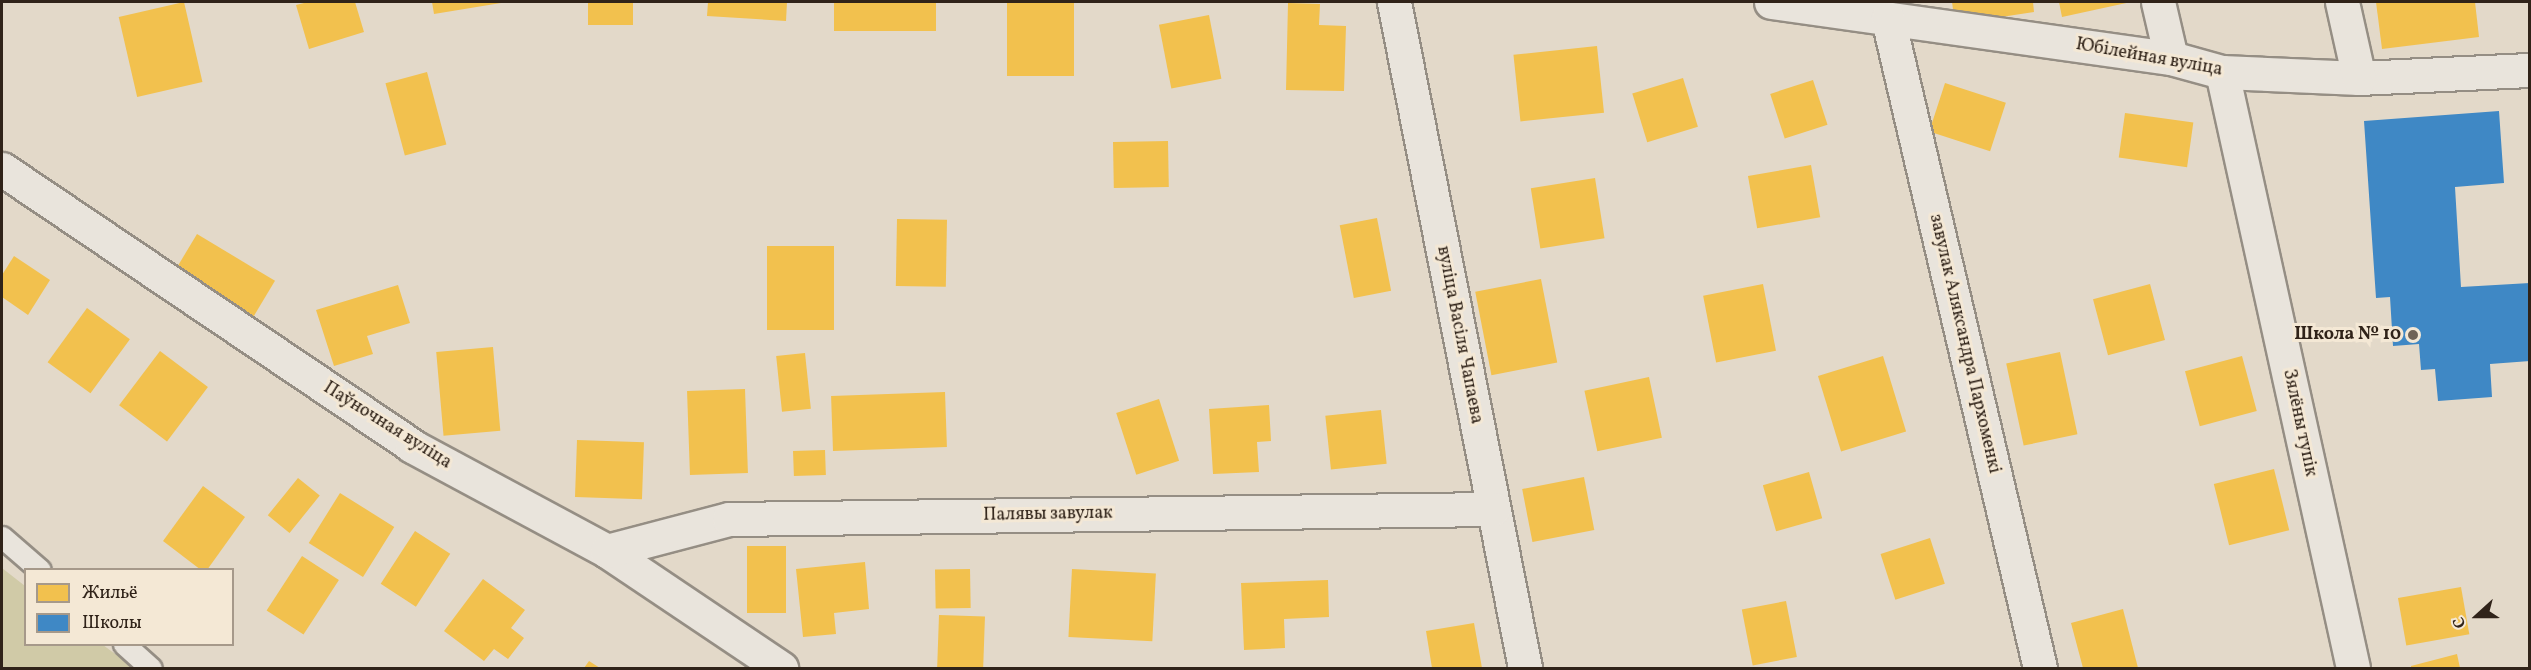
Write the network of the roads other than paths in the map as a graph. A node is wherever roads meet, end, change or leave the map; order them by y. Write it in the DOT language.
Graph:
graph roads {
  1 [pos="1394,2"];
  2 [pos="1771,2"];
  3 [pos="2158,2"];
  4 [pos="2342,2"];
  5 [pos="1888,19"];
  6 [pos="2171,58"];
  7 [pos="2529,70"];
  8 [pos="2222,72"];
  9 [pos="2360,78"];
  10 [pos="2,170"];
  11 [pos="1493,509"];
  12 [pos="2,537"];
  13 [pos="607,551"];
  14 [pos="38,568"];
  15 [pos="125,646"];
  16 [pos="151,669"];
  17 [pos="782,669"];
  18 [pos="1525,669"];
  19 [pos="2040,669"];
  20 [pos="2353,669"];
  1 -- 11 [label="street, вуліца Васіля Чапаева"];
  2 -- 5 [label="street, Юбілейная вуліца"];
  3 -- 6 [label="street"];
  4 -- 9 [label="street"];
  5 -- 6 [label="street, Юбілейная вуліца"];
  5 -- 19 [label="street, завулак Аляксандра Пархоменкі"];
  6 -- 8 [label="street, Юбілейная вуліца"];
  7 -- 9 [label="street, Юбілейная вуліца"];
  8 -- 9 [label="street, Юбілейная вуліца"];
  8 -- 20 [label="street, Зялёны тупік"];
  10 -- 13 [label="street, Паўночная вуліца"];
  11 -- 13 [label="street, Палявы завулак"];
  11 -- 18 [label="street, вуліца Васіля Чапаева"];
  12 -- 14 [label="lane"];
  13 -- 17 [label="street, Паўночная вуліца"];
  15 -- 16 [label="lane"];
}
